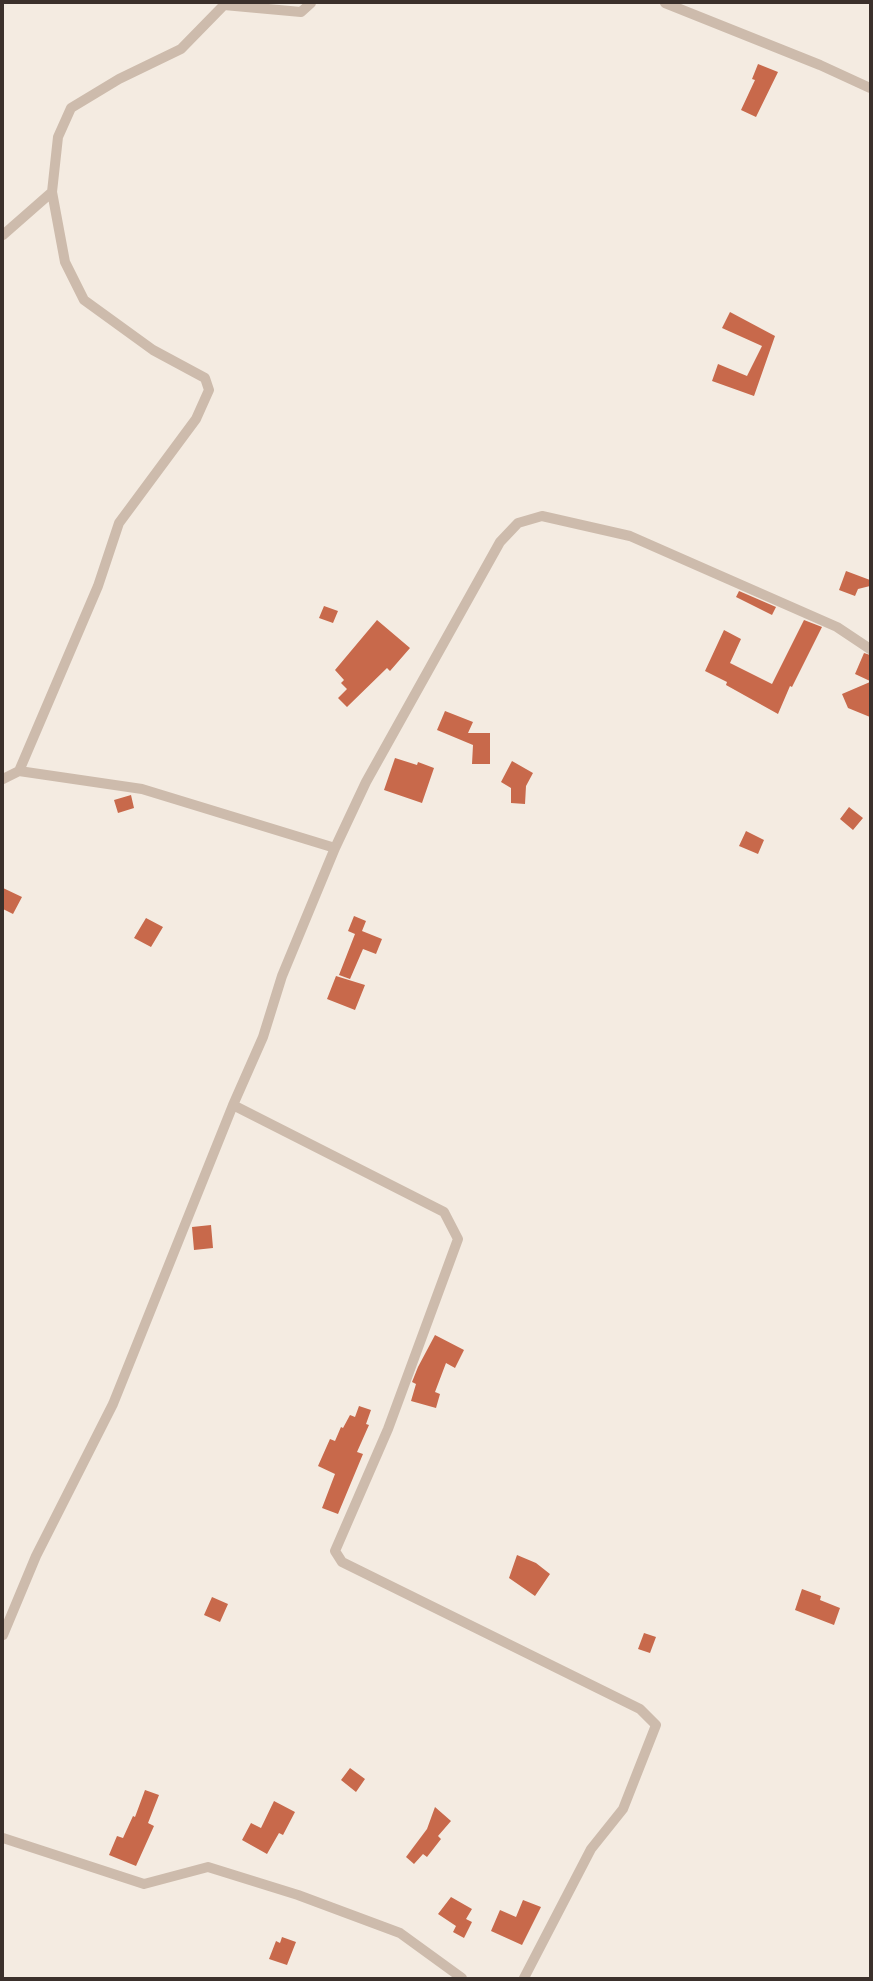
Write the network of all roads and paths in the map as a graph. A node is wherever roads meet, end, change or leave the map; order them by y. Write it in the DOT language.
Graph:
graph roads {
  1 [pos="311,3"];
  2 [pos="665,3"];
  3 [pos="870,88"];
  4 [pos="52,192"];
  5 [pos="3,235"];
  6 [pos="870,649"];
  7 [pos="19,771"];
  8 [pos="3,779"];
  9 [pos="335,848"];
  10 [pos="232,1105"];
  11 [pos="3,1635"];
  12 [pos="3,1838"];
  13 [pos="462,1978"];
  14 [pos="524,1978"];
  1 -- 4 [label="street"];
  2 -- 3 [label="street"];
  4 -- 5 [label="street"];
  4 -- 7 [label="street"];
  6 -- 9 [label="street"];
  7 -- 8 [label="street"];
  7 -- 9 [label="street"];
  9 -- 10 [label="street"];
  10 -- 11 [label="street"];
  10 -- 14 [label="street"];
  12 -- 13 [label="street"];
}
